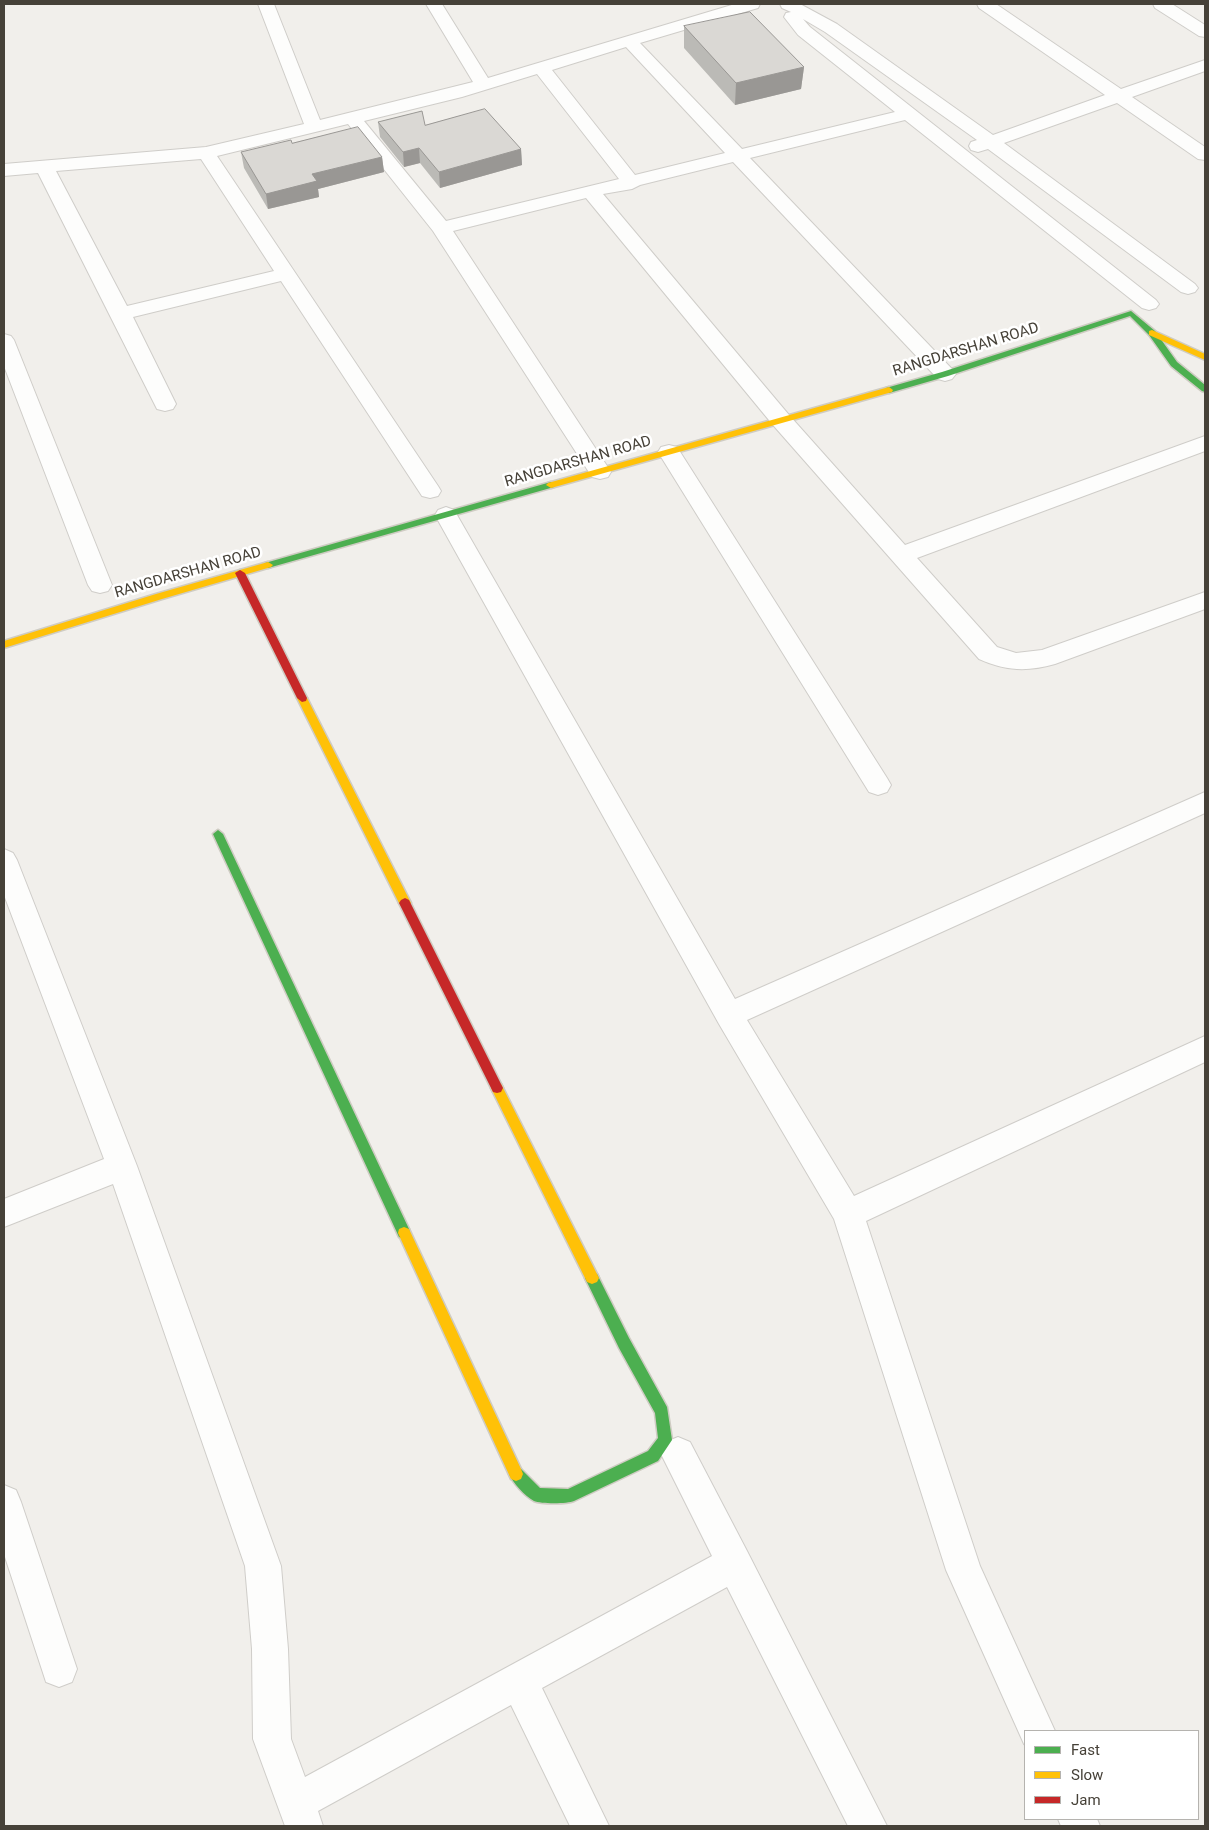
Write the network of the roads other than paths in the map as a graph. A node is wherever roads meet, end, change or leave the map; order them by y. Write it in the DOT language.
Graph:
graph roads {
  1 [pos="266,4"];
  2 [pos="456,4"];
  3 [pos="701,4"];
  4 [pos="752,4"];
  5 [pos="781,4"];
  6 [pos="788,4"];
  7 [pos="985,4"];
  8 [pos="1161,4"];
  9 [pos="436,7"];
  10 [pos="716,14"];
  11 [pos="1205,32"];
  12 [pos="628,40"];
  13 [pos="1205,65"];
  14 [pos="541,67"];
  15 [pos="483,85"];
  16 [pos="1121,96"];
  17 [pos="907,114"];
  18 [pos="352,118"];
  19 [pos="314,127"];
  20 [pos="991,142"];
  21 [pos="206,153"];
  22 [pos="957,154"];
  23 [pos="1205,155"];
  24 [pos="739,157"];
  25 [pos="44,166"];
  26 [pos="4,170"];
  27 [pos="632,183"];
  28 [pos="591,192"];
  29 [pos="441,228"];
  30 [pos="286,274"];
  31 [pos="1197,285"];
  32 [pos="1149,304"];
  33 [pos="120,312"];
  34 [pos="1131,313"];
  35 [pos="1152,333"];
  36 [pos="4,340"];
  37 [pos="1205,357"];
  38 [pos="945,374"];
  39 [pos="1205,389"];
  40 [pos="165,404"];
  41 [pos="781,420"];
  42 [pos="1205,444"];
  43 [pos="669,452"];
  44 [pos="600,472"];
  45 [pos="430,490"];
  46 [pos="446,515"];
  47 [pos="902,555"];
  48 [pos="240,573"];
  49 [pos="100,585"];
  50 [pos="1205,600"];
  51 [pos="4,645"];
  52 [pos="878,785"];
  53 [pos="1205,802"];
  54 [pos="218,834"];
  55 [pos="4,860"];
  56 [pos="729,1014"];
  57 [pos="1205,1048"];
  58 [pos="122,1166"];
  59 [pos="4,1213"];
  60 [pos="848,1214"];
  61 [pos="678,1454"];
  62 [pos="4,1502"];
  63 [pos="735,1563"];
  64 [pos="59,1669"];
  65 [pos="519,1681"];
  66 [pos="1037,1730"];
  67 [pos="300,1814"];
  68 [pos="590,1826"];
  69 [pos="868,1826"];
  1 -- 19 [label="street"];
  2 -- 9 [label="street"];
  3 -- 10 [label="street"];
  4 -- 10 [label="street"];
  5 -- 17 [label="street"];
  6 -- 20 [label="street"];
  7 -- 16 [label="street"];
  8 -- 11 [label="street"];
  9 -- 15 [label="street"];
  10 -- 12 [label="street"];
  12 -- 14 [label="street"];
  12 -- 24 [label="street"];
  13 -- 16 [label="street"];
  14 -- 15 [label="street"];
  14 -- 27 [label="street"];
  15 -- 18 [label="street"];
  16 -- 20 [label="street"];
  16 -- 23 [label="street"];
  17 -- 22 [label="street"];
  17 -- 24 [label="street"];
  18 -- 19 [label="street"];
  18 -- 29 [label="street"];
  19 -- 21 [label="street"];
  20 -- 22 [label="street"];
  20 -- 31 [label="street"];
  21 -- 25 [label="street"];
  21 -- 30 [label="street"];
  22 -- 32 [label="street"];
  24 -- 27 [label="street"];
  24 -- 38 [label="street"];
  25 -- 26 [label="street"];
  25 -- 33 [label="street"];
  27 -- 28 [label="street"];
  28 -- 29 [label="street"];
  28 -- 41 [label="street"];
  29 -- 44 [label="street"];
  30 -- 33 [label="street"];
  30 -- 45 [label="street"];
  31 -- 32 [label="street"];
  32 -- 34 [label="street"];
  33 -- 40 [label="street"];
  34 -- 35 [label="street"];
  34 -- 38 [label="street, RANGDARSHAN ROAD"];
  35 -- 37 [label="street"];
  35 -- 39 [label="street"];
  36 -- 49 [label="street"];
  38 -- 41 [label="street, RANGDARSHAN ROAD"];
  41 -- 43 [label="street, RANGDARSHAN ROAD"];
  41 -- 47 [label="street"];
  42 -- 47 [label="street"];
  43 -- 44 [label="street, RANGDARSHAN ROAD"];
  43 -- 52 [label="street"];
  44 -- 46 [label="street, RANGDARSHAN ROAD"];
  46 -- 48 [label="street, RANGDARSHAN ROAD"];
  46 -- 56 [label="street"];
  47 -- 50 [label="street"];
  48 -- 51 [label="street, RANGDARSHAN ROAD"];
  48 -- 54 [label="street"];
  53 -- 56 [label="street"];
  55 -- 58 [label="street"];
  56 -- 60 [label="street"];
  57 -- 60 [label="street"];
  58 -- 59 [label="street"];
  58 -- 67 [label="street"];
  60 -- 66 [label="street"];
  61 -- 63 [label="street"];
  62 -- 64 [label="street"];
  63 -- 65 [label="street"];
  63 -- 69 [label="street"];
  65 -- 67 [label="street"];
  65 -- 68 [label="street"];
}
